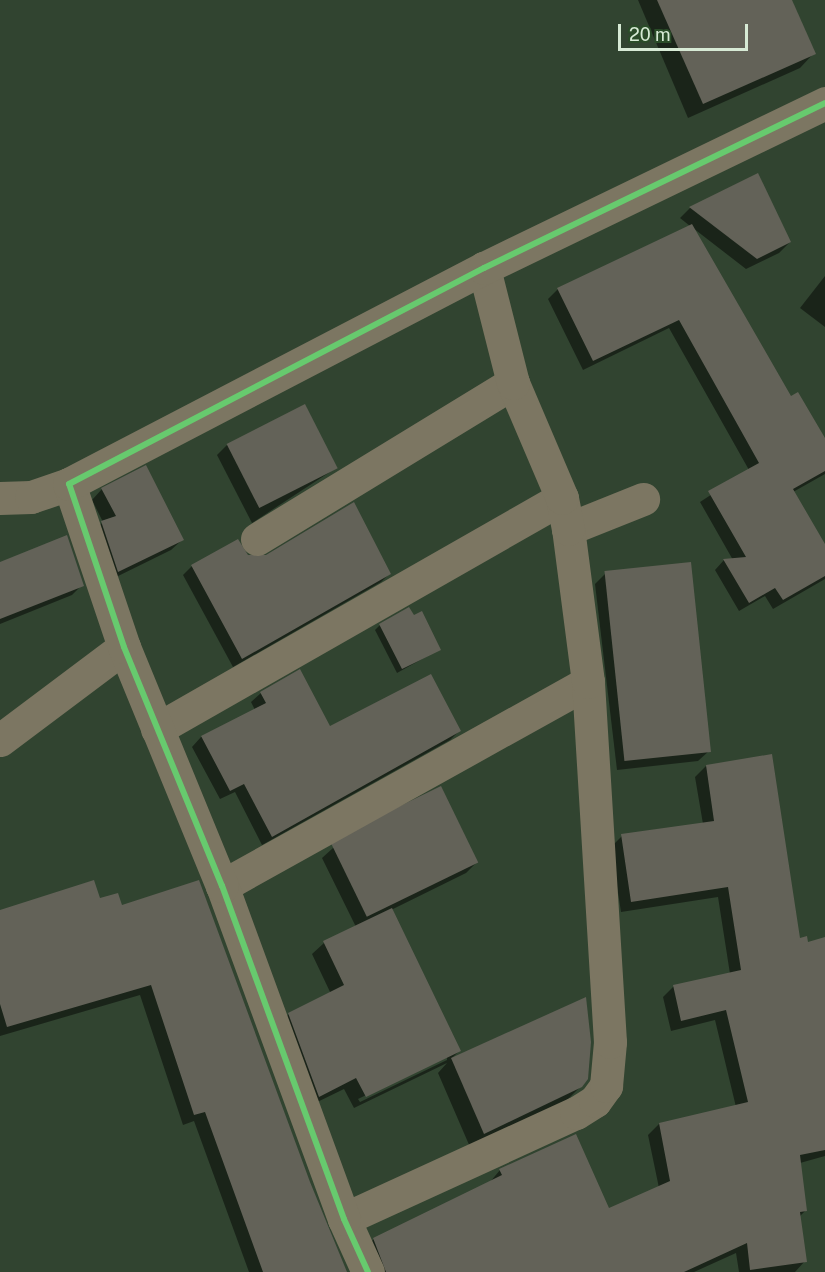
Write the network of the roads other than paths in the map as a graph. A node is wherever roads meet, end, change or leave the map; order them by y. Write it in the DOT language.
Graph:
graph roads {
  1 [pos="825,103"];
  2 [pos="484,268"];
  3 [pos="513,382"];
  4 [pos="69,484"];
  5 [pos="0,498"];
  6 [pos="643,499"];
  7 [pos="565,513"];
  8 [pos="257,538"];
  9 [pos="124,646"];
  10 [pos="588,682"];
  11 [pos="157,729"];
  12 [pos="0,740"];
  13 [pos="222,886"];
  14 [pos="344,1219"];
  15 [pos="368,1272"];
  1 -- 2 [label="street"];
  2 -- 3 [label="street"];
  2 -- 4 [label="street"];
  3 -- 7 [label="street"];
  3 -- 8 [label="street"];
  4 -- 5 [label="street"];
  4 -- 9 [label="street"];
  6 -- 7 [label="street"];
  7 -- 10 [label="street"];
  7 -- 11 [label="street"];
  9 -- 11 [label="street"];
  9 -- 12 [label="street"];
  10 -- 13 [label="street"];
  10 -- 14 [label="street"];
  11 -- 13 [label="street"];
  13 -- 14 [label="street"];
  14 -- 15 [label="street"];
}
